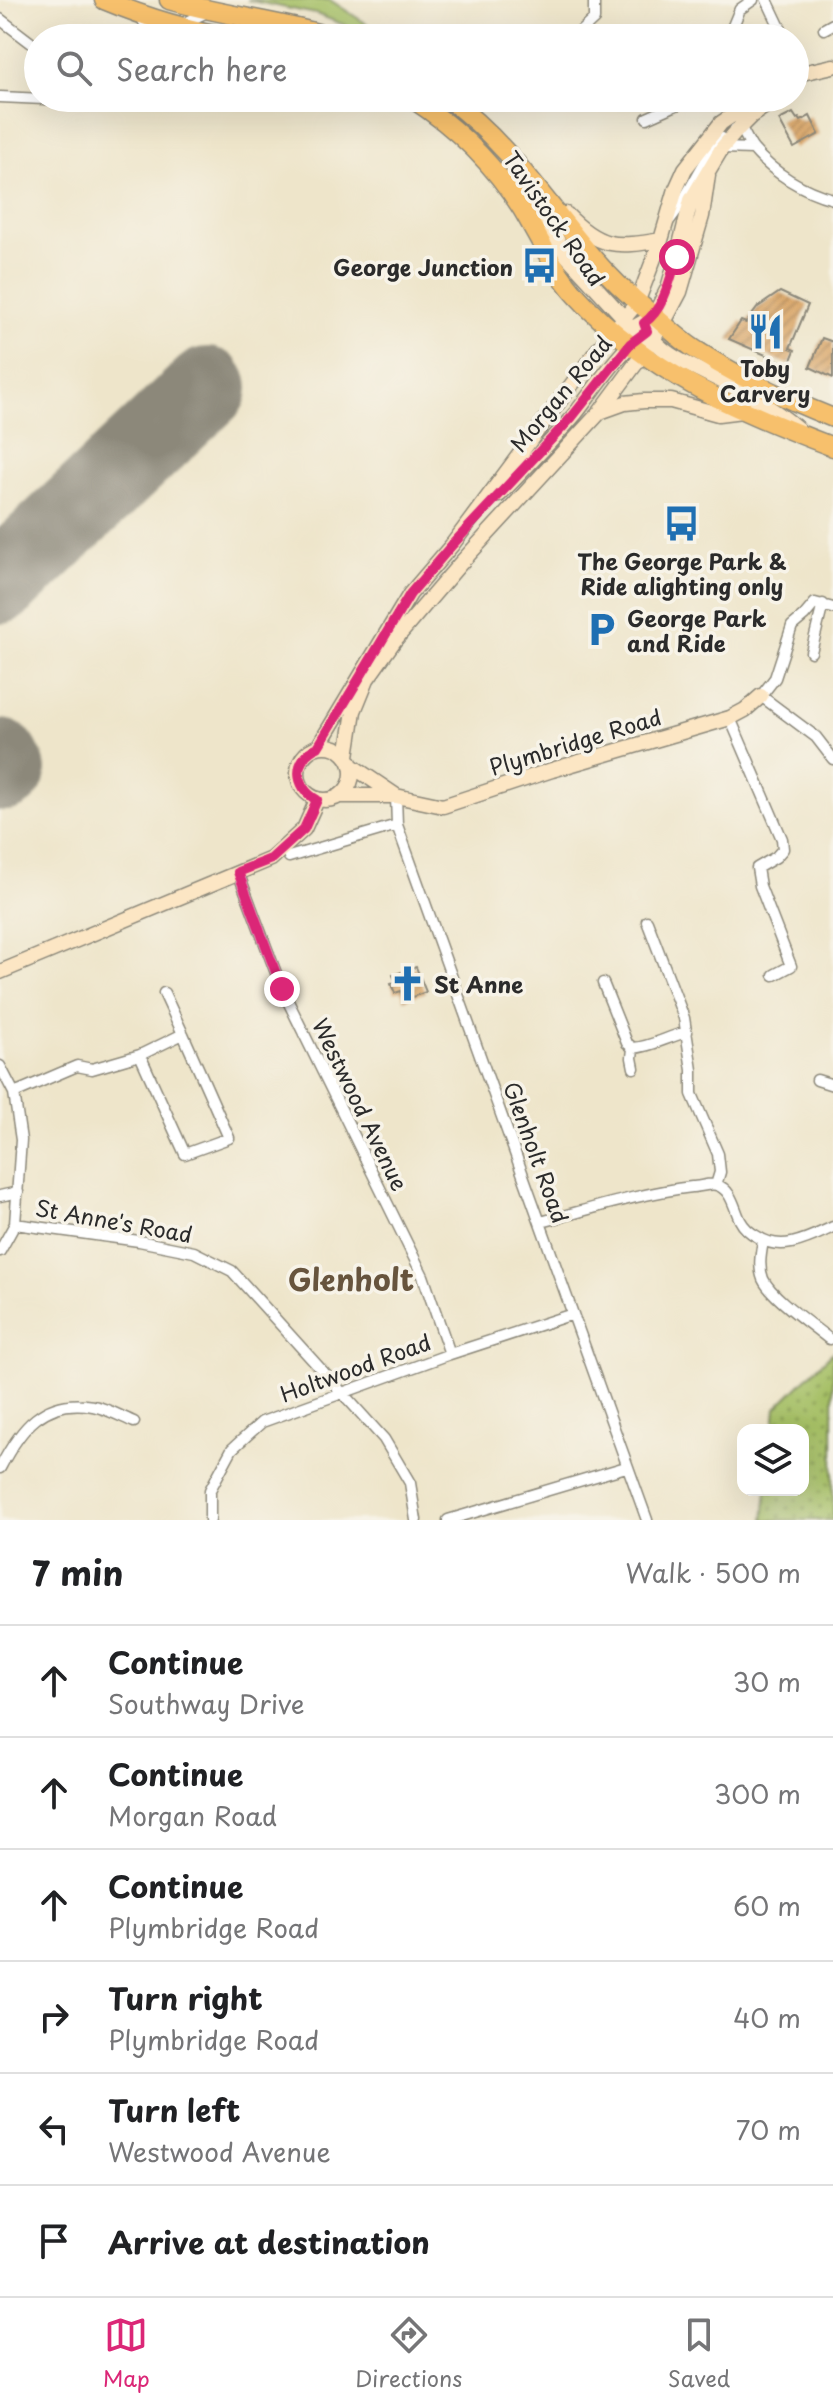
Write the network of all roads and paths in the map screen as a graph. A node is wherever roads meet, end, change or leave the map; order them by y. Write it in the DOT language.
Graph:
graph roads {
  1 [pos="104,0"];
  2 [pos="169,0"];
  3 [pos="594,0"];
  4 [pos="753,0"];
  5 [pos="767,0"];
  6 [pos="210,11"];
  7 [pos="139,14"];
  8 [pos="0,19"];
  9 [pos="145,24"];
  10 [pos="160,24"];
  11 [pos="193,24"];
  12 [pos="281,24"];
  13 [pos="589,24"];
  14 [pos="734,24"];
  15 [pos="778,24"];
  16 [pos="24,37"];
  17 [pos="833,66"];
  18 [pos="809,75"];
  19 [pos="0,97"];
  20 [pos="24,98"];
  21 [pos="429,112"];
  22 [pos="464,112"];
  23 [pos="660,112"];
  24 [pos="737,112"];
  25 [pos="757,112"];
  26 [pos="647,118"];
  27 [pos="740,127"];
  28 [pos="722,148"];
  29 [pos="753,149"];
  30 [pos="529,178"];
  31 [pos="833,199"];
  32 [pos="663,232"];
  33 [pos="637,303"];
  34 [pos="640,331"];
  35 [pos="742,411"];
  36 [pos="600,412"];
  37 [pos="833,418"];
  38 [pos="807,437"];
  39 [pos="833,447"];
  40 [pos="452,545"];
  41 [pos="828,606"];
  42 [pos="811,652"];
  43 [pos="761,696"];
  44 [pos="730,718"];
  45 [pos="318,747"];
  46 [pos="833,759"];
  47 [pos="349,761"];
  48 [pos="341,796"];
  49 [pos="396,796"];
  50 [pos="317,800"];
  51 [pos="397,825"];
  52 [pos="289,857"];
  53 [pos="238,872"];
  54 [pos="647,921"];
  55 [pos="0,972"];
  56 [pos="774,975"];
  57 [pos="603,983"];
  58 [pos="164,993"];
  59 [pos="687,1032"];
  60 [pos="183,1034"];
  61 [pos="633,1048"];
  62 [pos="140,1055"];
  63 [pos="0,1066"];
  64 [pos="634,1068"];
  65 [pos="817,1080"];
  66 [pos="833,1085"];
  67 [pos="14,1093"];
  68 [pos="716,1185"];
  69 [pos="18,1192"];
  70 [pos="0,1196"];
  71 [pos="541,1222"];
  72 [pos="15,1224"];
  73 [pos="833,1227"];
  74 [pos="763,1241"];
  75 [pos="0,1251"];
  76 [pos="573,1314"];
  77 [pos="829,1339"];
  78 [pos="450,1354"];
  79 [pos="342,1391"];
  80 [pos="134,1422"];
  81 [pos="626,1467"];
  82 [pos="0,1468"];
  83 [pos="210,1520"];
  84 [pos="416,1520"];
  85 [pos="448,1520"];
  86 [pos="647,1520"];
  1 -- 7 [label="highway"];
  2 -- 6 [label="highway"];
  3 -- 13 [label="street"];
  4 -- 14 [label="street"];
  5 -- 15 [label="street"];
  6 -- 11 [label="street"];
  6 -- 12 [label="highway"];
  7 -- 9 [label="street"];
  7 -- 10 [label="highway"];
  8 -- 16 [label="street"];
  17 -- 18 [label="main road"];
  19 -- 20 [label="street"];
  21 -- 34 [label="highway, Tavistock Road"];
  22 -- 30 [label="highway, Tavistock Road"];
  23 -- 26 [label="street"];
  24 -- 32 [label="main road"];
  25 -- 27 [label="main road"];
  27 -- 28 [label="main road"];
  27 -- 29 [label="street"];
  27 -- 32 [label="street"];
  28 -- 29 [label="street"];
  28 -- 34 [label="main road"];
  29 -- 31 [label="street"];
  30 -- 32 [label="main road"];
  30 -- 33 [label="highway, Tavistock Road"];
  30 -- 34 [label="main road"];
  32 -- 33 [label="main road"];
  33 -- 34 [label="highway, Tavistock Road"];
  34 -- 35 [label="highway, Tavistock Road"];
  34 -- 36 [label="main road, Morgan Road"];
  34 -- 37 [label="highway, Tavistock Road"];
  34 -- 38 [label="main road"];
  34 -- 40 [label="main road, Morgan Road"];
  34 -- 40 [label="main road, Morgan Road"];
  35 -- 36 [label="main road"];
  35 -- 38 [label="highway, Tavistock Road"];
  36 -- 47 [label="main road, Morgan Road"];
  38 -- 39 [label="highway, Tavistock Road"];
  40 -- 45 [label="main road, Morgan Road"];
  41 -- 42 [label="street"];
  41 -- 43 [label="street"];
  43 -- 44 [label="main road, Plymbridge Road"];
  43 -- 46 [label="street"];
  44 -- 49 [label="main road, Plymbridge Road"];
  44 -- 56 [label="street"];
  45 -- 47 [label="main road, Plymbridge Road"];
  45 -- 50 [label="main road"];
  47 -- 48 [label="main road"];
  47 -- 49 [label="main road, Plymbridge Road"];
  48 -- 49 [label="main road, Plymbridge Road"];
  48 -- 50 [label="main road, Plymbridge Road"];
  49 -- 51 [label="street, Glenholt Road"];
  50 -- 53 [label="main road"];
  51 -- 52 [label="street"];
  51 -- 71 [label="street, Glenholt Road"];
  53 -- 55 [label="main road"];
  53 -- 78 [label="street, Westwood Avenue"];
  54 -- 59 [label="street"];
  57 -- 61 [label="street"];
  58 -- 60 [label="street"];
  59 -- 61 [label="street"];
  59 -- 68 [label="street"];
  60 -- 62 [label="street"];
  60 -- 62 [label="street"];
  61 -- 64 [label="street"];
  62 -- 67 [label="street"];
  63 -- 67 [label="street"];
  65 -- 66 [label="street"];
  67 -- 69 [label="street"];
  68 -- 71 [label="street"];
  68 -- 74 [label="street"];
  69 -- 70 [label="street"];
  69 -- 72 [label="street"];
  71 -- 76 [label="street, Glenholt Road"];
  72 -- 75 [label="street"];
  72 -- 79 [label="street, St Anne's Road"];
  73 -- 74 [label="street"];
  74 -- 77 [label="street"];
  76 -- 78 [label="street, Holtwood Road"];
  76 -- 81 [label="street, Glenholt Road"];
  78 -- 79 [label="street, Holtwood Road"];
  79 -- 83 [label="street, Holtwood Road"];
  79 -- 84 [label="street, St Anne's Road"];
  80 -- 82 [label="street"];
  81 -- 85 [label="street"];
  81 -- 86 [label="street, Glenholt Road"];
}
